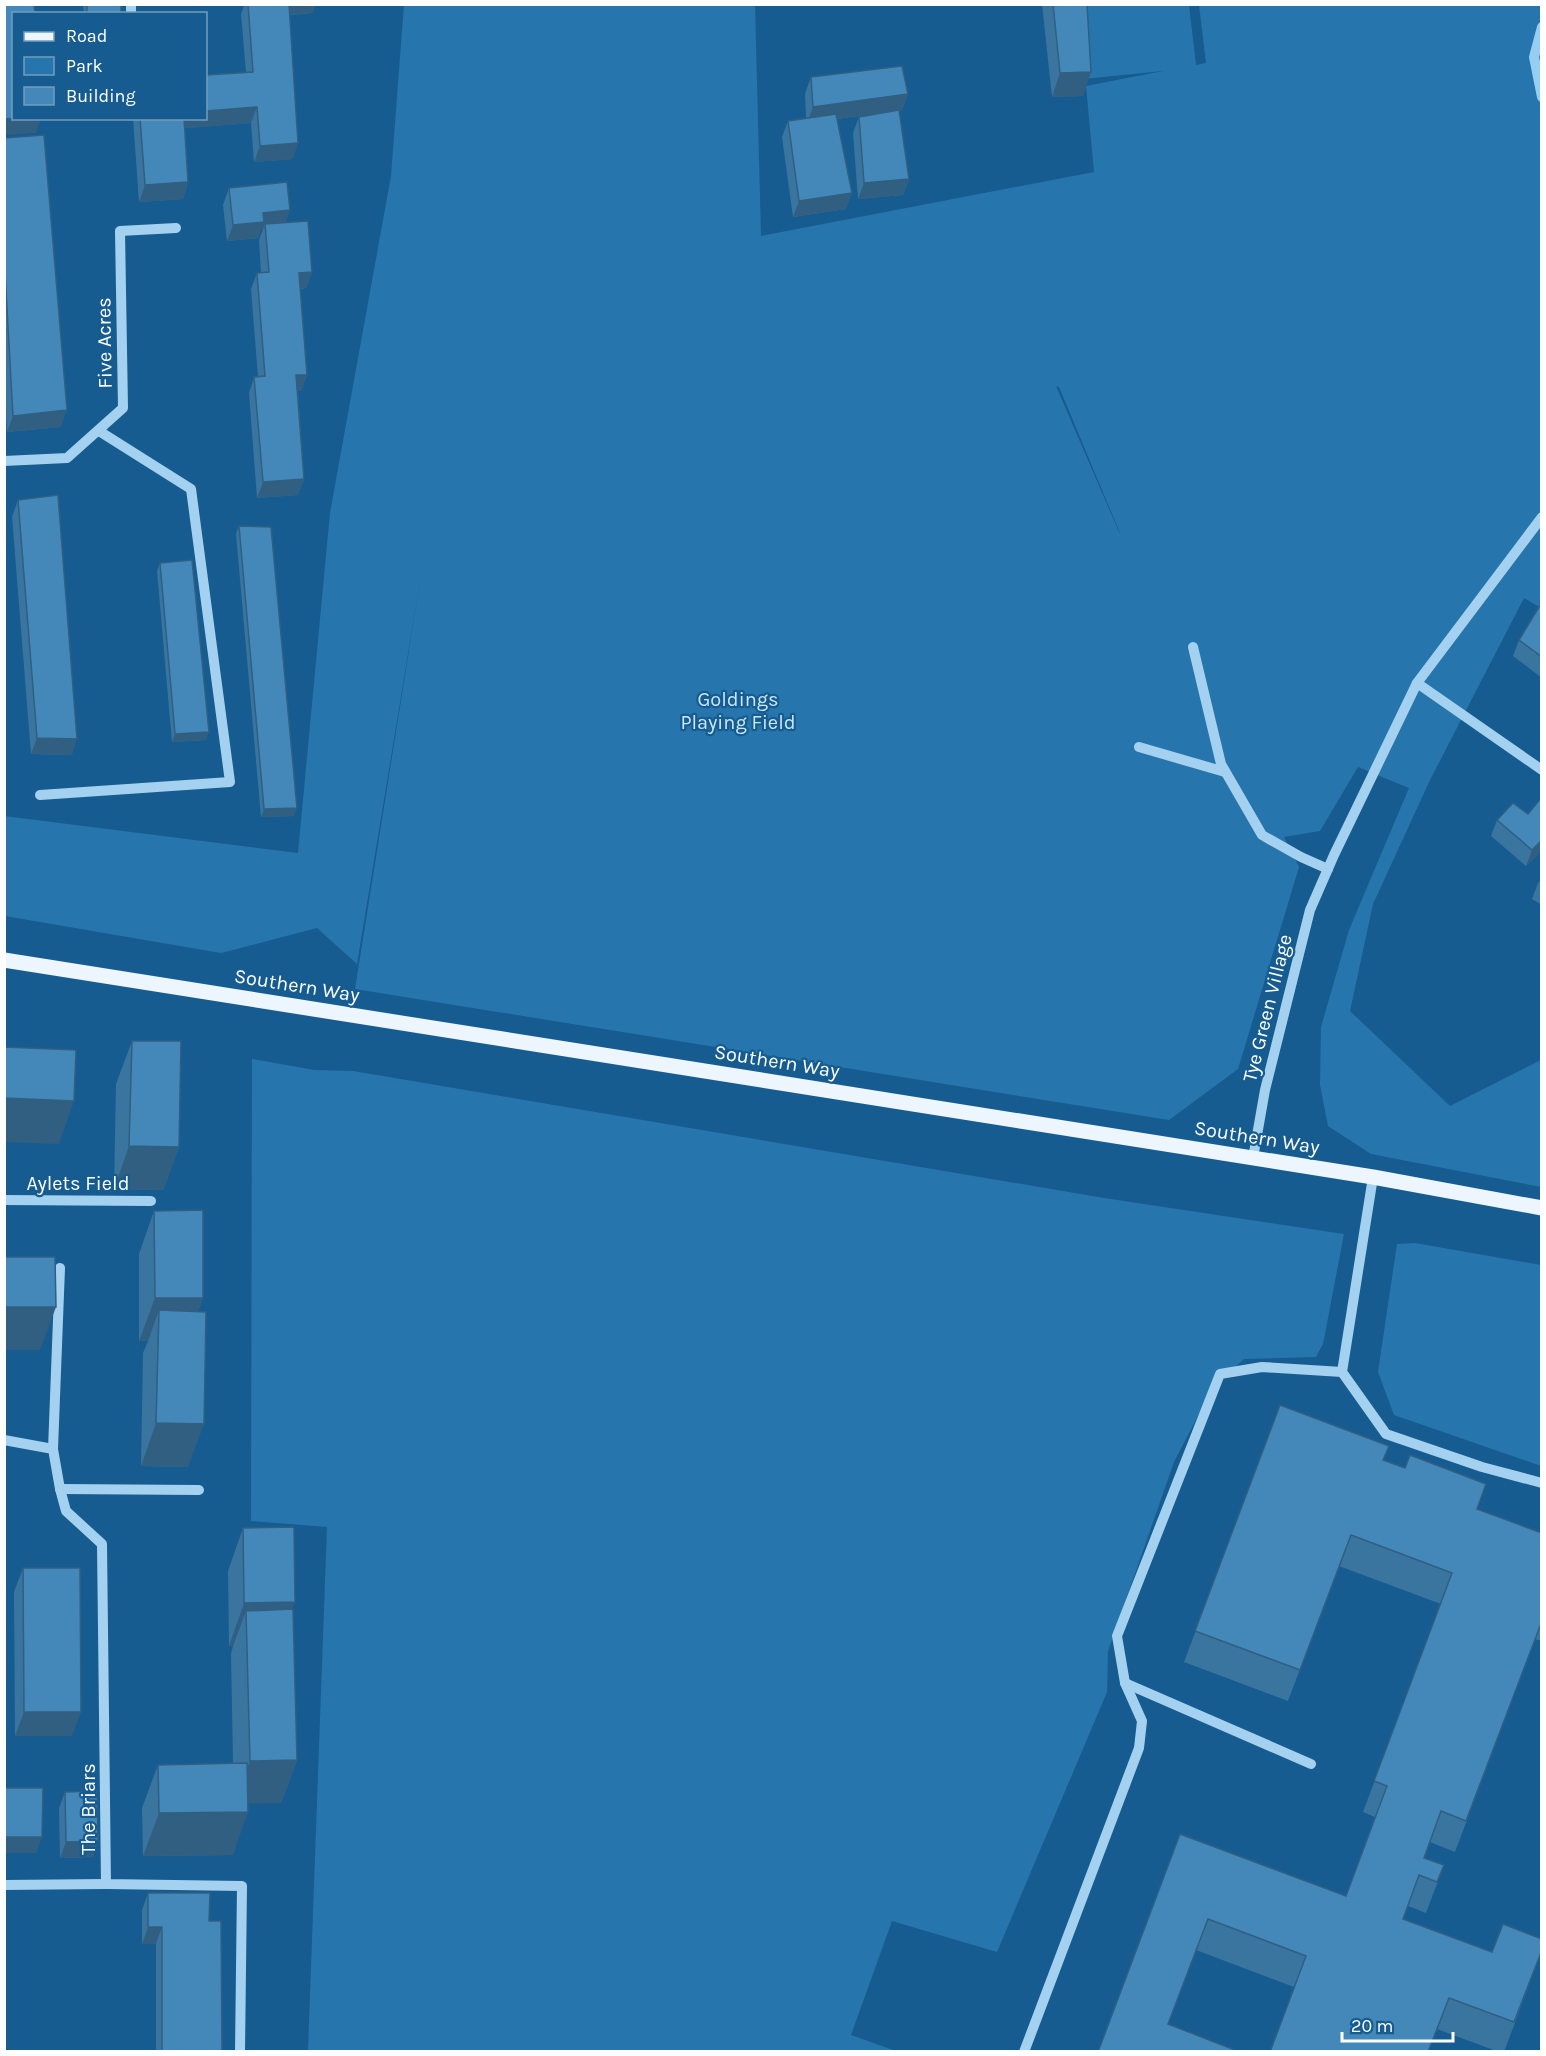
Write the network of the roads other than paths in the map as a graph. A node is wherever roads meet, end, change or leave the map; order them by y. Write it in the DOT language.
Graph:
graph roads {
  1 [pos="176,228"];
  2 [pos="99,431"];
  3 [pos="4,461"];
  4 [pos="1542,518"];
  5 [pos="1193,647"];
  6 [pos="1417,683"];
  7 [pos="1139,747"];
  8 [pos="1542,770"];
  9 [pos="1225,772"];
  10 [pos="40,795"];
  11 [pos="1328,869"];
  12 [pos="4,960"];
  13 [pos="1253,1158"];
  14 [pos="1373,1176"];
  15 [pos="4,1200"];
  16 [pos="151,1201"];
  17 [pos="1542,1208"];
  18 [pos="60,1268"];
  19 [pos="1342,1372"];
  20 [pos="4,1440"];
  21 [pos="53,1449"];
  22 [pos="1542,1483"];
  23 [pos="60,1489"];
  24 [pos="199,1490"];
  25 [pos="1125,1683"];
  26 [pos="1311,1764"];
  27 [pos="106,1884"];
  28 [pos="4,1885"];
  29 [pos="240,2052"];
  30 [pos="1024,2052"];
  1 -- 2 [label="street, Five Acres"];
  2 -- 3 [label="street, Five Acres"];
  2 -- 10 [label="street"];
  4 -- 6 [label="street, Tye Green Village"];
  5 -- 9 [label="street"];
  6 -- 8 [label="street"];
  6 -- 11 [label="street, Tye Green Village"];
  7 -- 9 [label="street"];
  9 -- 11 [label="street"];
  11 -- 13 [label="street, Tye Green Village"];
  12 -- 13 [label="main road, Southern Way"];
  13 -- 14 [label="main road, Southern Way"];
  14 -- 17 [label="main road, Southern Way"];
  14 -- 19 [label="street"];
  15 -- 16 [label="street, Aylets Field"];
  18 -- 21 [label="street, The Briars"];
  19 -- 22 [label="street"];
  19 -- 25 [label="street"];
  20 -- 21 [label="street"];
  21 -- 23 [label="street, The Briars"];
  23 -- 24 [label="street"];
  23 -- 27 [label="street, The Briars"];
  25 -- 26 [label="street"];
  25 -- 30 [label="street"];
  27 -- 28 [label="street"];
  27 -- 29 [label="street"];
}
